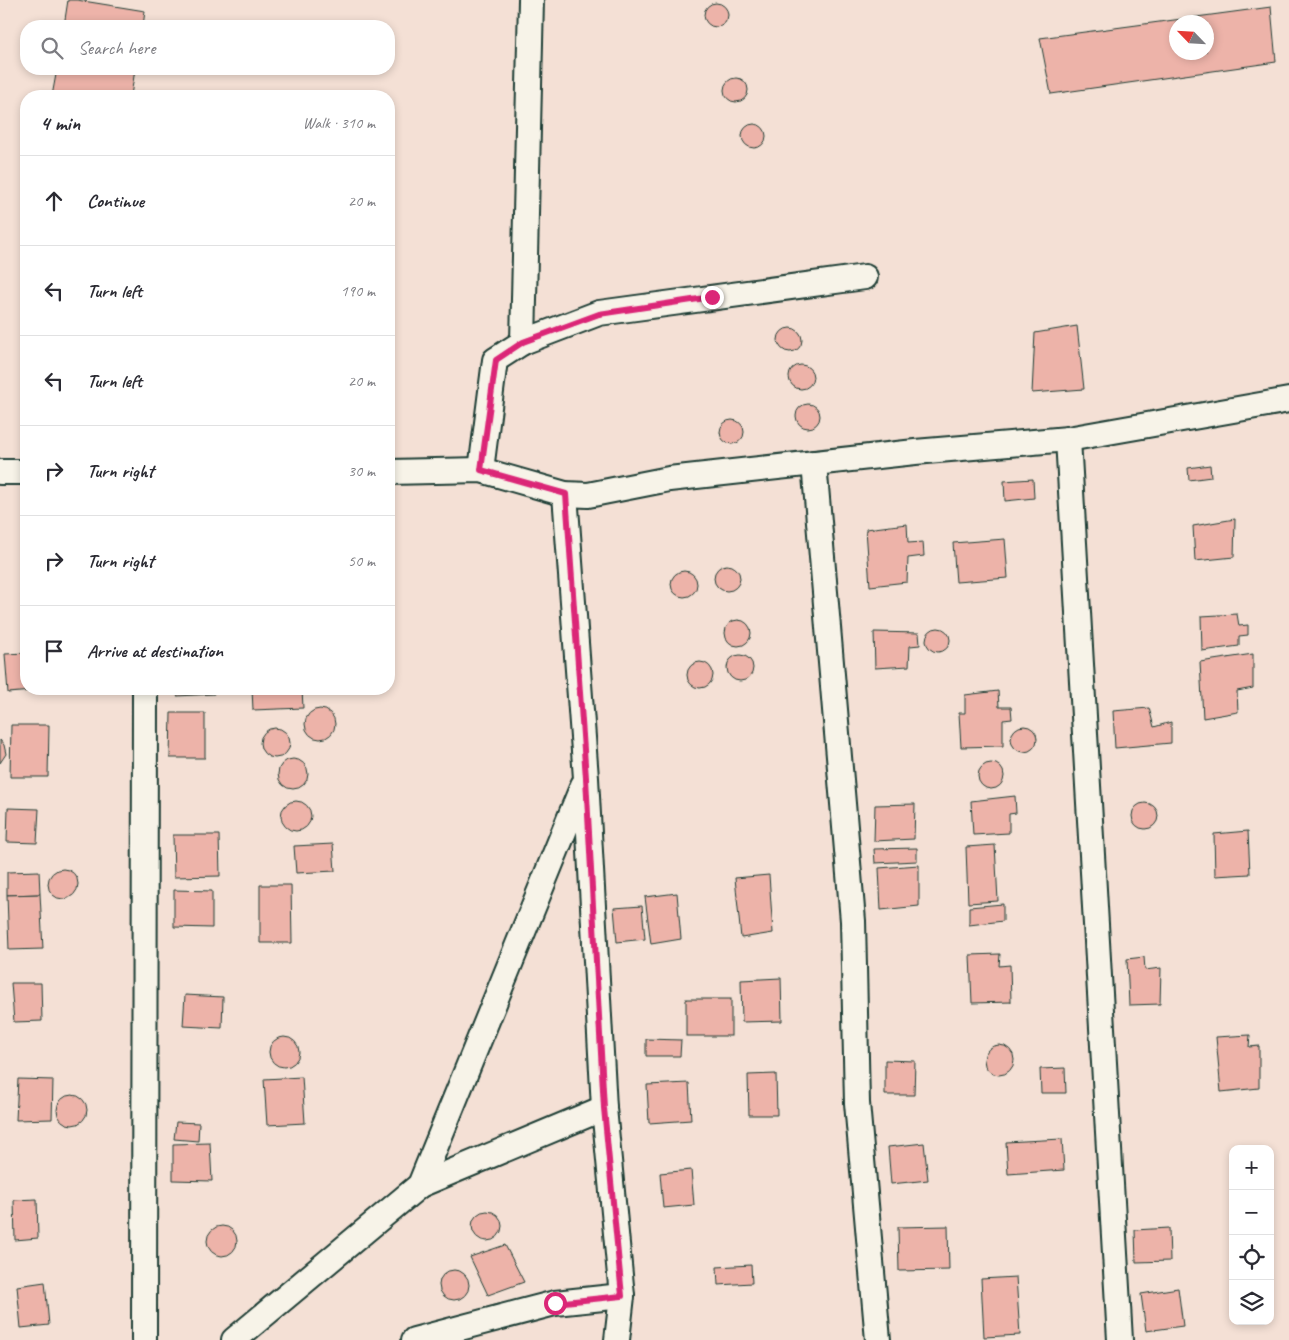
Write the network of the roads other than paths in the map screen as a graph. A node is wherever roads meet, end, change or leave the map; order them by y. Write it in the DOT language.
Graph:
graph roads {
  1 [pos="531,0"];
  2 [pos="865,277"];
  3 [pos="523,342"];
  4 [pos="1289,400"];
  5 [pos="1068,439"];
  6 [pos="814,463"];
  7 [pos="481,470"];
  8 [pos="0,472"];
  9 [pos="20,472"];
  10 [pos="395,472"];
  11 [pos="566,494"];
  12 [pos="145,695"];
  13 [pos="586,778"];
  14 [pos="604,1108"];
  15 [pos="420,1185"];
  16 [pos="622,1296"];
  17 [pos="144,1340"];
  18 [pos="234,1340"];
  19 [pos="414,1340"];
  20 [pos="617,1340"];
  21 [pos="878,1340"];
  22 [pos="1120,1340"];
  1 -- 3 [label="street"];
  2 -- 3 [label="street"];
  3 -- 7 [label="street"];
  4 -- 5 [label="street"];
  5 -- 6 [label="street"];
  5 -- 22 [label="street"];
  6 -- 11 [label="street"];
  6 -- 21 [label="street"];
  7 -- 10 [label="street"];
  7 -- 11 [label="street"];
  8 -- 9 [label="street"];
  11 -- 13 [label="street"];
  12 -- 17 [label="street"];
  13 -- 14 [label="street"];
  13 -- 15 [label="street"];
  14 -- 15 [label="street"];
  14 -- 16 [label="street"];
  15 -- 18 [label="street"];
  16 -- 19 [label="street"];
  16 -- 20 [label="street"];
}
